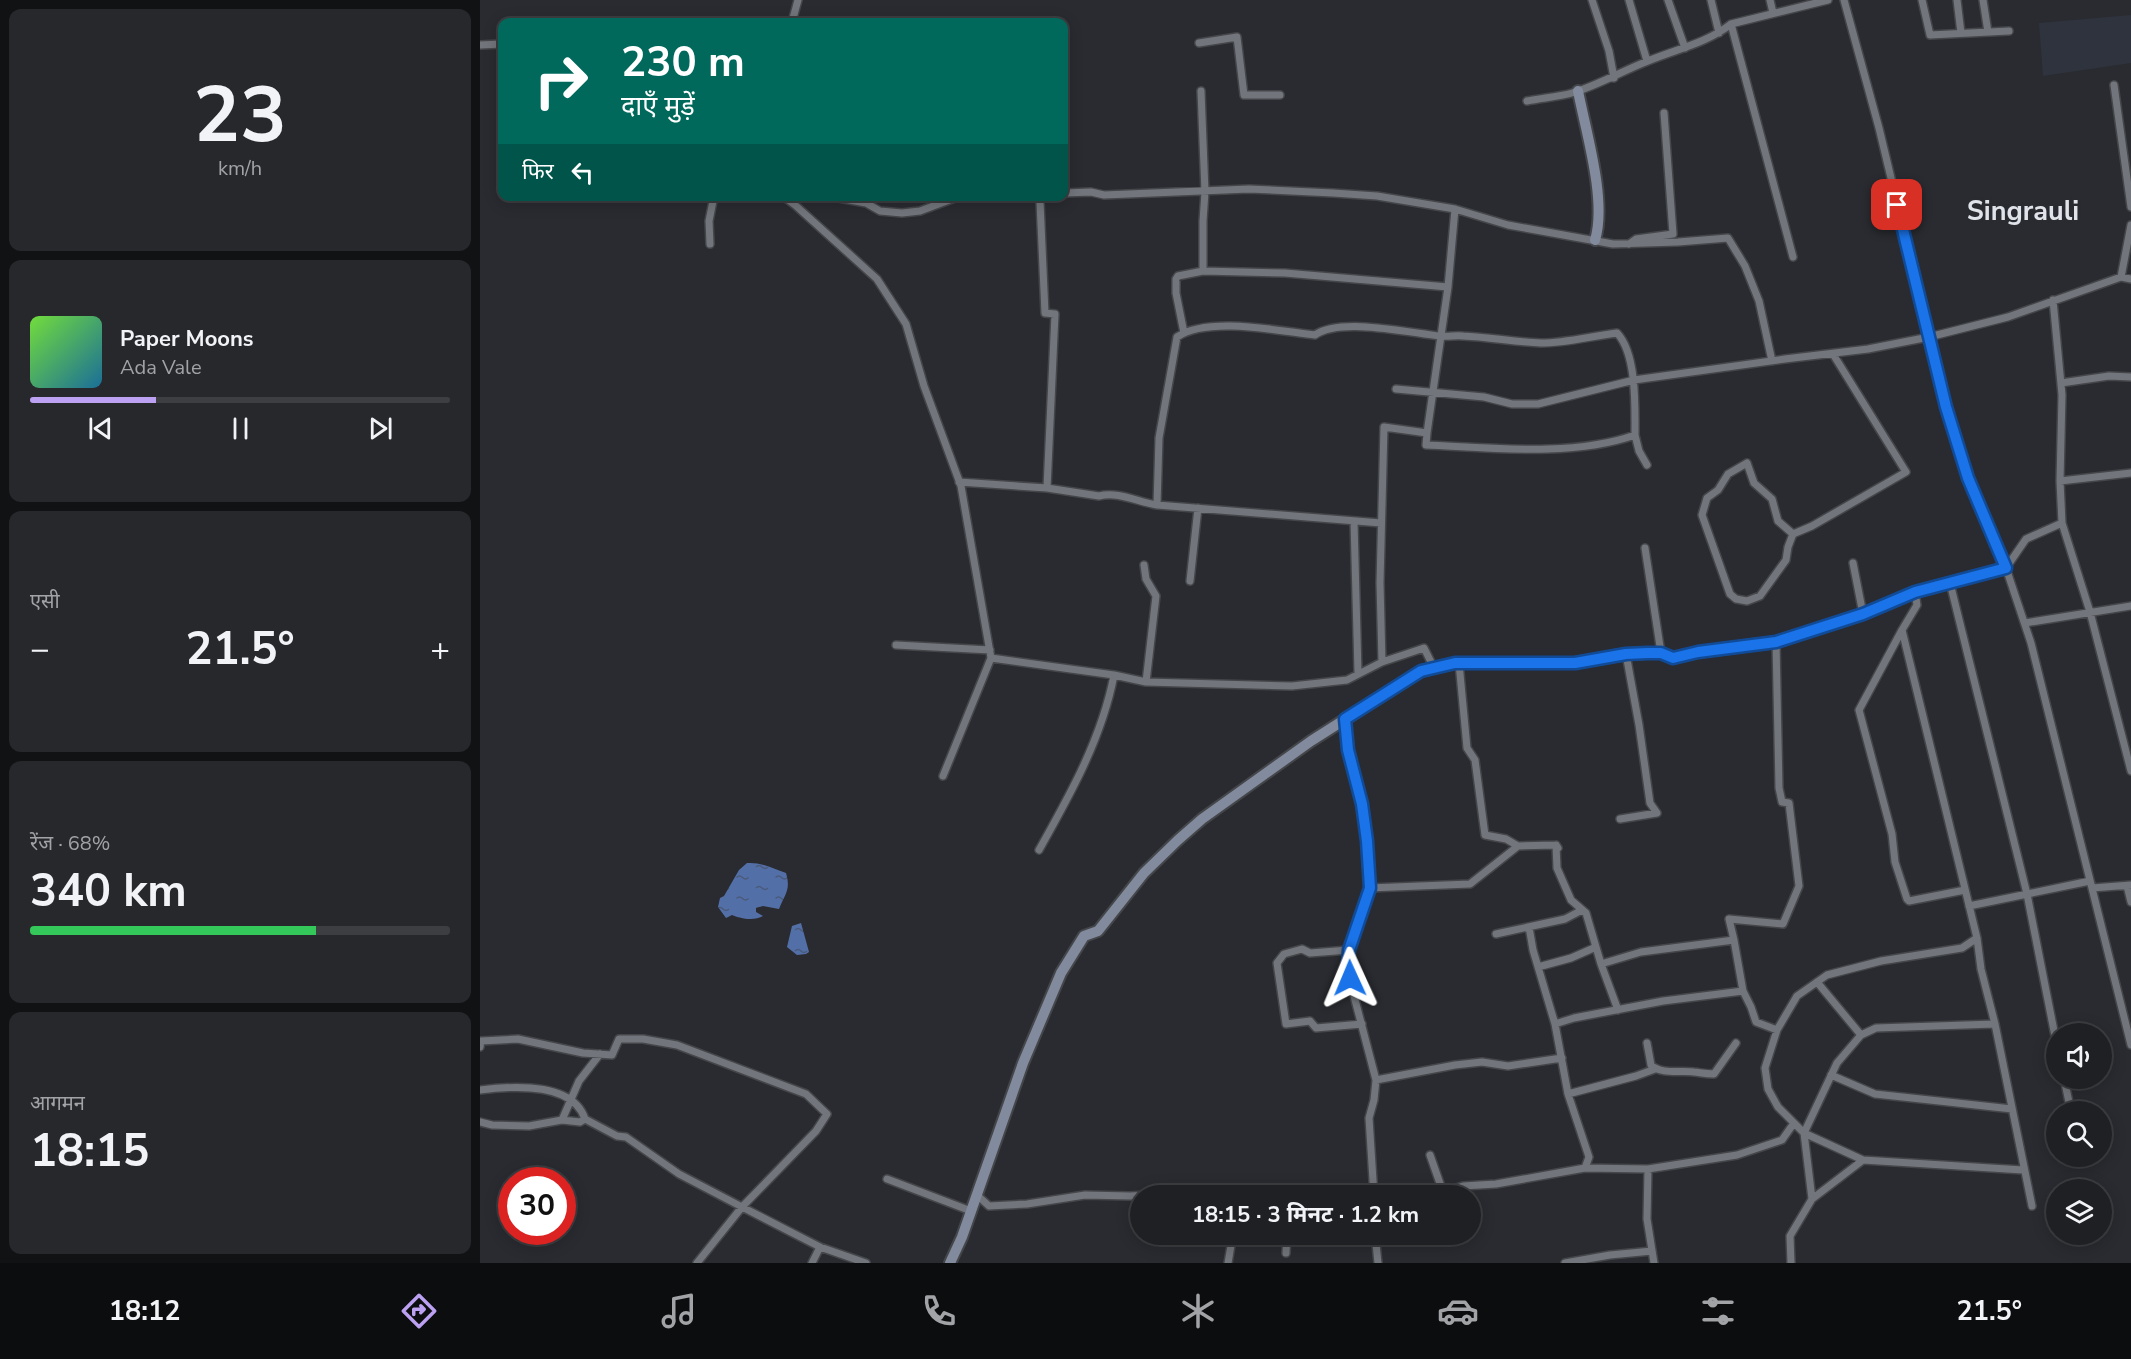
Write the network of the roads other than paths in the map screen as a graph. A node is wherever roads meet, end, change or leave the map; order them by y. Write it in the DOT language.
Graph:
graph roads {
  1 [pos="798,0"];
  2 [pos="1592,0"];
  3 [pos="1629,0"];
  4 [pos="1668,0"];
  5 [pos="1711,0"];
  6 [pos="1770,0"];
  7 [pos="1828,0"];
  8 [pos="1844,0"];
  9 [pos="1923,0"];
  10 [pos="1957,0"];
  11 [pos="1983,0"];
  12 [pos="1773,13"];
  13 [pos="793,18"];
  14 [pos="1731,24"];
  15 [pos="2009,31"];
  16 [pos="1988,32"];
  17 [pos="1719,33"];
  18 [pos="1961,33"];
  19 [pos="1199,43"];
  20 [pos="498,44"];
  21 [pos="480,45"];
  22 [pos="1685,48"];
  23 [pos="1647,61"];
  24 [pos="1614,78"];
  25 [pos="2114,85"];
  26 [pos="1201,91"];
  27 [pos="1578,91"];
  28 [pos="1280,95"];
  29 [pos="1527,101"];
  30 [pos="1664,113"];
  31 [pos="1205,192"];
  32 [pos="1068,193"];
  33 [pos="713,201"];
  34 [pos="857,201"];
  35 [pos="947,201"];
  36 [pos="1040,201"];
  37 [pos="792,202"];
  38 [pos="2131,207"];
  39 [pos="1455,209"];
  40 [pos="2131,225"];
  41 [pos="1595,240"];
  42 [pos="710,244"];
  43 [pos="1629,244"];
  44 [pos="1793,257"];
  45 [pos="1203,271"];
  46 [pos="2121,277"];
  47 [pos="2131,279"];
  48 [pos="1448,287"];
  49 [pos="2053,300"];
  50 [pos="1184,333"];
  51 [pos="1442,336"];
  52 [pos="1929,337"];
  53 [pos="1833,354"];
  54 [pos="1772,361"];
  55 [pos="2131,377"];
  56 [pos="1634,380"];
  57 [pos="2061,383"];
  58 [pos="1396,390"];
  59 [pos="1433,394"];
  60 [pos="1427,433"];
  61 [pos="1635,435"];
  62 [pos="1647,465"];
  63 [pos="2131,473"];
  64 [pos="2060,481"];
  65 [pos="959,482"];
  66 [pos="1047,488"];
  67 [pos="1157,505"];
  68 [pos="1198,508"];
  69 [pos="1354,521"];
  70 [pos="1381,523"];
  71 [pos="2062,523"];
  72 [pos="1793,534"];
  73 [pos="1645,548"];
  74 [pos="1852,563"];
  75 [pos="1144,565"];
  76 [pos="2006,568"];
  77 [pos="1190,581"];
  78 [pos="1950,583"];
  79 [pos="1915,592"];
  80 [pos="2131,606"];
  81 [pos="2090,612"];
  82 [pos="1863,614"];
  83 [pos="2025,623"];
  84 [pos="1902,630"];
  85 [pos="1776,642"];
  86 [pos="896,645"];
  87 [pos="1661,653"];
  88 [pos="990,654"];
  89 [pos="1626,654"];
  90 [pos="1382,662"];
  91 [pos="1459,663"];
  92 [pos="1434,668"];
  93 [pos="1358,673"];
  94 [pos="1114,675"];
  95 [pos="1146,682"];
  96 [pos="1345,719"];
  97 [pos="2131,771"];
  98 [pos="943,776"];
  99 [pos="1620,819"];
  100 [pos="1518,846"];
  101 [pos="1039,850"];
  102 [pos="2092,884"];
  103 [pos="2129,886"];
  104 [pos="1370,888"];
  105 [pos="1965,890"];
  106 [pos="2027,894"];
  107 [pos="2131,902"];
  108 [pos="1969,906"];
  109 [pos="1582,910"];
  110 [pos="1529,927"];
  111 [pos="1496,934"];
  112 [pos="1977,938"];
  113 [pos="1734,940"];
  114 [pos="1596,947"];
  115 [pos="1349,950"];
  116 [pos="1601,964"];
  117 [pos="1538,967"];
  118 [pos="1817,982"];
  119 [pos="1743,992"];
  120 [pos="1618,1010"];
  121 [pos="2052,1023"];
  122 [pos="1362,1024"];
  123 [pos="1555,1024"];
  124 [pos="1995,1024"];
  125 [pos="1777,1030"];
  126 [pos="1861,1035"];
  127 [pos="1647,1043"];
  128 [pos="1736,1043"];
  129 [pos="2131,1045"];
  130 [pos="480,1047"];
  131 [pos="600,1054"];
  132 [pos="1562,1058"];
  133 [pos="1655,1069"];
  134 [pos="1832,1074"];
  135 [pos="1376,1080"];
  136 [pos="480,1090"];
  137 [pos="1568,1094"];
  138 [pos="571,1099"];
  139 [pos="2012,1109"];
  140 [pos="585,1119"];
  141 [pos="562,1120"];
  142 [pos="480,1122"];
  143 [pos="1794,1124"];
  144 [pos="1804,1132"];
  145 [pos="1430,1155"];
  146 [pos="1863,1160"];
  147 [pos="1585,1168"];
  148 [pos="1648,1168"];
  149 [pos="2024,1170"];
  150 [pos="887,1179"];
  151 [pos="1373,1185"];
  152 [pos="1438,1185"];
  153 [pos="1480,1185"];
  154 [pos="977,1195"];
  155 [pos="1130,1196"];
  156 [pos="1812,1199"];
  157 [pos="2032,1206"];
  158 [pos="742,1207"];
  159 [pos="971,1211"];
  160 [pos="1231,1245"];
  161 [pos="1286,1245"];
  162 [pos="1376,1245"];
  163 [pos="820,1247"];
  164 [pos="1652,1251"];
  165 [pos="1286,1253"];
  166 [pos="697,1263"];
  167 [pos="812,1263"];
  168 [pos="866,1263"];
  169 [pos="950,1263"];
  170 [pos="1228,1263"];
  171 [pos="1378,1263"];
  172 [pos="1565,1263"];
  173 [pos="1654,1263"];
  174 [pos="1791,1263"];
  1 -- 13 [label="street"];
  2 -- 24 [label="street"];
  3 -- 23 [label="street"];
  4 -- 22 [label="street"];
  5 -- 17 [label="street"];
  6 -- 12 [label="street"];
  7 -- 12 [label="street"];
  8 -- 52 [label="street"];
  9 -- 18 [label="street"];
  10 -- 18 [label="street"];
  11 -- 16 [label="street"];
  12 -- 14 [label="street"];
  14 -- 17 [label="street"];
  14 -- 44 [label="street"];
  15 -- 16 [label="street"];
  16 -- 18 [label="street"];
  17 -- 22 [label="street"];
  19 -- 28 [label="street"];
  20 -- 21 [label="street"];
  22 -- 23 [label="street"];
  23 -- 24 [label="street"];
  24 -- 27 [label="street"];
  25 -- 38 [label="street"];
  26 -- 31 [label="street"];
  27 -- 29 [label="street"];
  27 -- 41 [label="street"];
  30 -- 43 [label="street"];
  31 -- 32 [label="street"];
  31 -- 39 [label="street"];
  31 -- 45 [label="street"];
  33 -- 42 [label="street"];
  34 -- 35 [label="street"];
  36 -- 66 [label="street"];
  37 -- 65 [label="street"];
  39 -- 41 [label="street"];
  39 -- 48 [label="street"];
  40 -- 46 [label="street"];
  41 -- 43 [label="street"];
  43 -- 54 [label="street"];
  45 -- 48 [label="street"];
  45 -- 50 [label="street"];
  46 -- 47 [label="street"];
  46 -- 49 [label="street"];
  48 -- 51 [label="street"];
  49 -- 52 [label="street"];
  49 -- 57 [label="street"];
  50 -- 51 [label="street"];
  50 -- 67 [label="street"];
  51 -- 56 [label="street"];
  51 -- 59 [label="street"];
  52 -- 53 [label="street"];
  52 -- 76 [label="street"];
  53 -- 54 [label="street"];
  53 -- 72 [label="street"];
  54 -- 56 [label="street"];
  55 -- 57 [label="street"];
  56 -- 59 [label="street"];
  56 -- 61 [label="street"];
  57 -- 64 [label="street"];
  58 -- 59 [label="street"];
  59 -- 60 [label="street"];
  60 -- 61 [label="street"];
  60 -- 70 [label="street"];
  61 -- 62 [label="street"];
  63 -- 64 [label="street"];
  64 -- 71 [label="street"];
  65 -- 66 [label="street"];
  65 -- 88 [label="street"];
  66 -- 67 [label="street"];
  67 -- 68 [label="street"];
  68 -- 69 [label="street"];
  68 -- 77 [label="street"];
  69 -- 70 [label="street"];
  69 -- 93 [label="street"];
  70 -- 90 [label="street"];
  71 -- 76 [label="street"];
  71 -- 81 [label="street"];
  72 -- 72 [label="street"];
  73 -- 87 [label="street"];
  74 -- 82 [label="street"];
  75 -- 95 [label="street"];
  76 -- 78 [label="street"];
  76 -- 83 [label="street"];
  78 -- 79 [label="street"];
  78 -- 106 [label="street"];
  79 -- 82 [label="street"];
  79 -- 84 [label="street"];
  80 -- 81 [label="street"];
  81 -- 83 [label="street"];
  81 -- 97 [label="street"];
  82 -- 85 [label="street"];
  83 -- 102 [label="street"];
  84 -- 105 [label="street"];
  84 -- 105 [label="street"];
  85 -- 87 [label="street"];
  85 -- 113 [label="street"];
  86 -- 88 [label="street"];
  87 -- 89 [label="street"];
  88 -- 94 [label="street"];
  88 -- 98 [label="street"];
  89 -- 91 [label="street"];
  89 -- 99 [label="street"];
  90 -- 92 [label="street"];
  90 -- 93 [label="street"];
  91 -- 92 [label="street"];
  91 -- 100 [label="street"];
  92 -- 96 [label="street"];
  93 -- 95 [label="street"];
  94 -- 95 [label="street"];
  94 -- 101 [label="street"];
  96 -- 104 [label="street"];
  96 -- 154 [label="street"];
  100 -- 104 [label="street"];
  100 -- 109 [label="street"];
  102 -- 103 [label="street"];
  102 -- 106 [label="street"];
  102 -- 129 [label="street"];
  103 -- 107 [label="street"];
  104 -- 115 [label="street"];
  105 -- 108 [label="street"];
  106 -- 108 [label="street"];
  106 -- 121 [label="street"];
  108 -- 112 [label="street"];
  109 -- 110 [label="street"];
  109 -- 114 [label="street"];
  110 -- 111 [label="street"];
  110 -- 117 [label="street"];
  112 -- 118 [label="street"];
  112 -- 124 [label="street"];
  113 -- 116 [label="street"];
  113 -- 119 [label="street"];
  114 -- 116 [label="street"];
  114 -- 117 [label="street"];
  115 -- 122 [label="street"];
  115 -- 122 [label="street"];
  116 -- 120 [label="street"];
  117 -- 123 [label="street"];
  118 -- 125 [label="street"];
  118 -- 126 [label="street"];
  119 -- 120 [label="street"];
  119 -- 125 [label="street"];
  120 -- 123 [label="street"];
  122 -- 135 [label="street"];
  123 -- 132 [label="street"];
  124 -- 126 [label="street"];
  124 -- 139 [label="street"];
  125 -- 143 [label="street"];
  126 -- 134 [label="street"];
  127 -- 133 [label="street"];
  128 -- 133 [label="street"];
  130 -- 131 [label="street"];
  131 -- 138 [label="street"];
  131 -- 158 [label="street"];
  132 -- 135 [label="street"];
  132 -- 137 [label="street"];
  133 -- 137 [label="street"];
  134 -- 139 [label="street"];
  134 -- 144 [label="street"];
  135 -- 151 [label="street"];
  136 -- 138 [label="street"];
  137 -- 147 [label="street"];
  138 -- 140 [label="street"];
  138 -- 141 [label="street"];
  139 -- 149 [label="street"];
  140 -- 141 [label="street"];
  140 -- 158 [label="street"];
  141 -- 142 [label="street"];
  143 -- 144 [label="street"];
  143 -- 148 [label="street"];
  144 -- 146 [label="street"];
  144 -- 156 [label="street"];
  145 -- 152 [label="street"];
  146 -- 149 [label="street"];
  146 -- 156 [label="street"];
  147 -- 148 [label="street"];
  147 -- 153 [label="street"];
  148 -- 164 [label="street"];
  149 -- 157 [label="street"];
  150 -- 159 [label="street"];
  154 -- 155 [label="street"];
  154 -- 159 [label="street"];
  156 -- 174 [label="street"];
  158 -- 163 [label="street"];
  158 -- 166 [label="street"];
  159 -- 169 [label="street"];
  160 -- 170 [label="street"];
  161 -- 165 [label="street"];
  162 -- 171 [label="street"];
  163 -- 167 [label="street"];
  163 -- 168 [label="street"];
  164 -- 172 [label="street"];
  164 -- 173 [label="street"];
}
